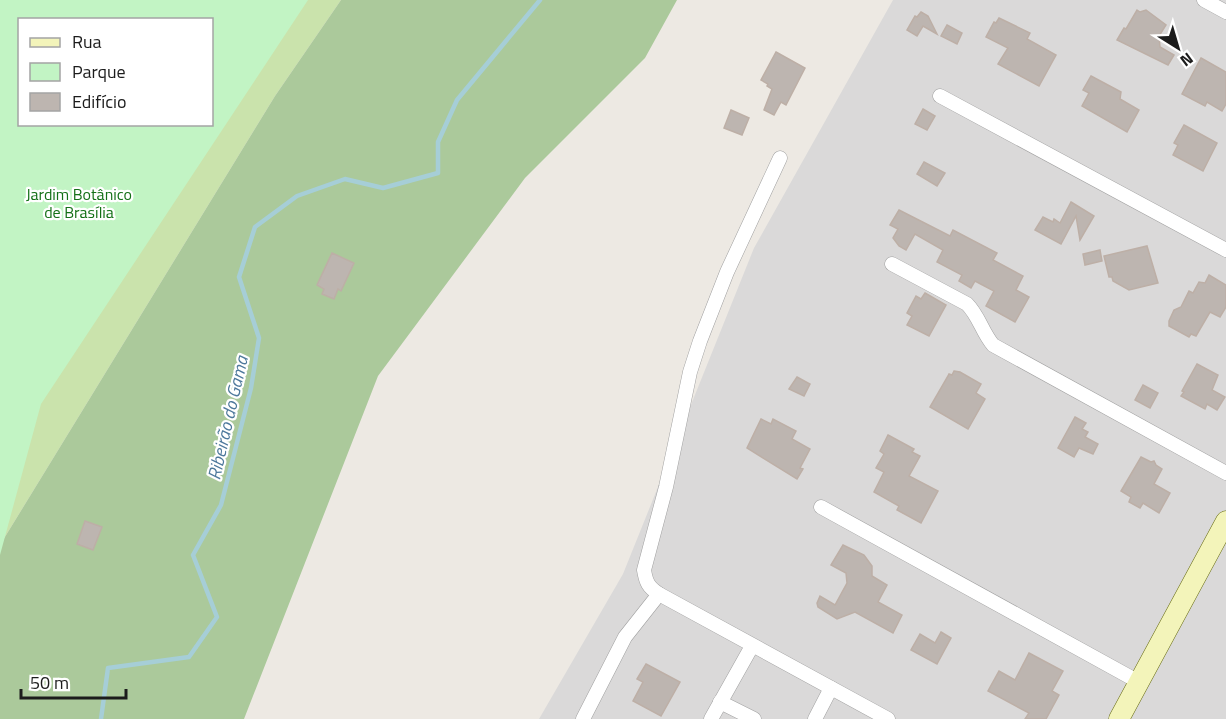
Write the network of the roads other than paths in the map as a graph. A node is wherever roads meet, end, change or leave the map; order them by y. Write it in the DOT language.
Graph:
graph roads {
  1 [pos="1204,0"];
  2 [pos="1226,12"];
  3 [pos="940,96"];
  4 [pos="780,159"];
  5 [pos="1226,250"];
  6 [pos="892,264"];
  7 [pos="1226,473"];
  8 [pos="821,507"];
  9 [pos="1224,530"];
  10 [pos="659,594"];
  11 [pos="752,646"];
  12 [pos="1139,682"];
  13 [pos="831,688"];
  14 [pos="720,702"];
  15 [pos="583,719"];
  16 [pos="711,719"];
  17 [pos="753,719"];
  18 [pos="815,719"];
  19 [pos="888,719"];
  20 [pos="1119,719"];
  1 -- 2 [label="street"];
  3 -- 5 [label="street"];
  4 -- 10 [label="street"];
  6 -- 7 [label="street"];
  8 -- 12 [label="street"];
  9 -- 12 [label="street"];
  10 -- 11 [label="street"];
  10 -- 15 [label="street"];
  11 -- 13 [label="street"];
  11 -- 14 [label="street"];
  12 -- 20 [label="street"];
  13 -- 18 [label="street"];
  13 -- 19 [label="street"];
  14 -- 16 [label="street"];
  14 -- 17 [label="street"];
}
